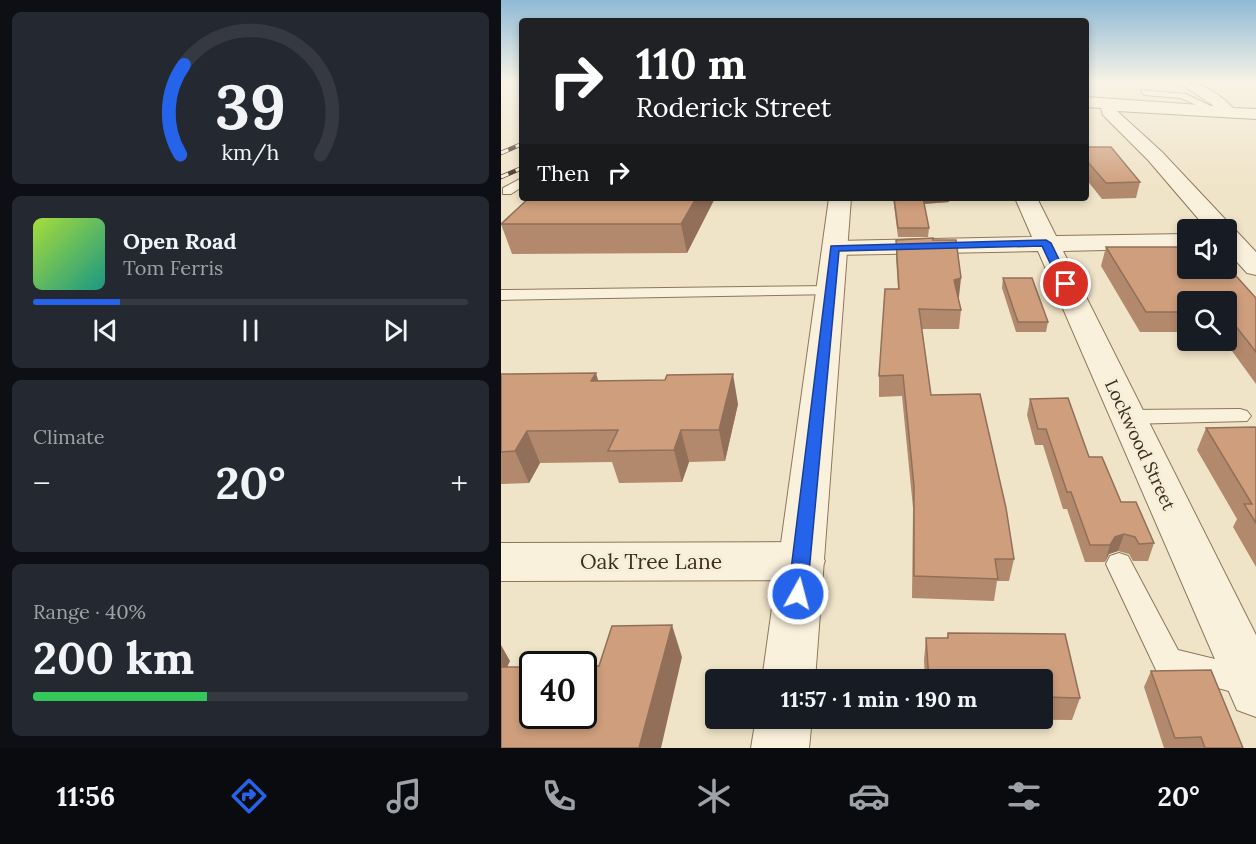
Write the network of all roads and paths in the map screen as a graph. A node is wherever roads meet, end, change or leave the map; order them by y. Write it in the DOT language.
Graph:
graph roads {
  1 [pos="1114,117"];
  2 [pos="519,184"];
  3 [pos="507,191"];
  4 [pos="840,201"];
  5 [pos="1027,201"];
  6 [pos="1211,219"];
  7 [pos="1177,241"];
  8 [pos="1046,243"];
  9 [pos="1237,247"];
  10 [pos="835,248"];
  11 [pos="1256,267"];
  12 [pos="830,291"];
  13 [pos="501,295"];
  14 [pos="1240,416"];
  15 [pos="1127,417"];
  16 [pos="802,561"];
  17 [pos="501,562"];
  18 [pos="1119,564"];
  19 [pos="789,669"];
  20 [pos="1254,687"];
  21 [pos="783,729"];
  22 [pos="780,748"];
  1 -- 6 [label="street"];
  2 -- 3 [label="lane"];
  4 -- 10 [label="street"];
  5 -- 8 [label="street, Lockwood Street"];
  7 -- 8 [label="street"];
  8 -- 10 [label="street"];
  8 -- 15 [label="street, Lockwood Street"];
  9 -- 11 [label="street"];
  10 -- 12 [label="street"];
  12 -- 13 [label="lane"];
  12 -- 16 [label="street"];
  14 -- 15 [label="lane"];
  15 -- 20 [label="street, Lockwood Street"];
  16 -- 17 [label="street, Oak Tree Lane"];
  16 -- 19 [label="street"];
  18 -- 20 [label="lane"];
  21 -- 22 [label="street"];
}
